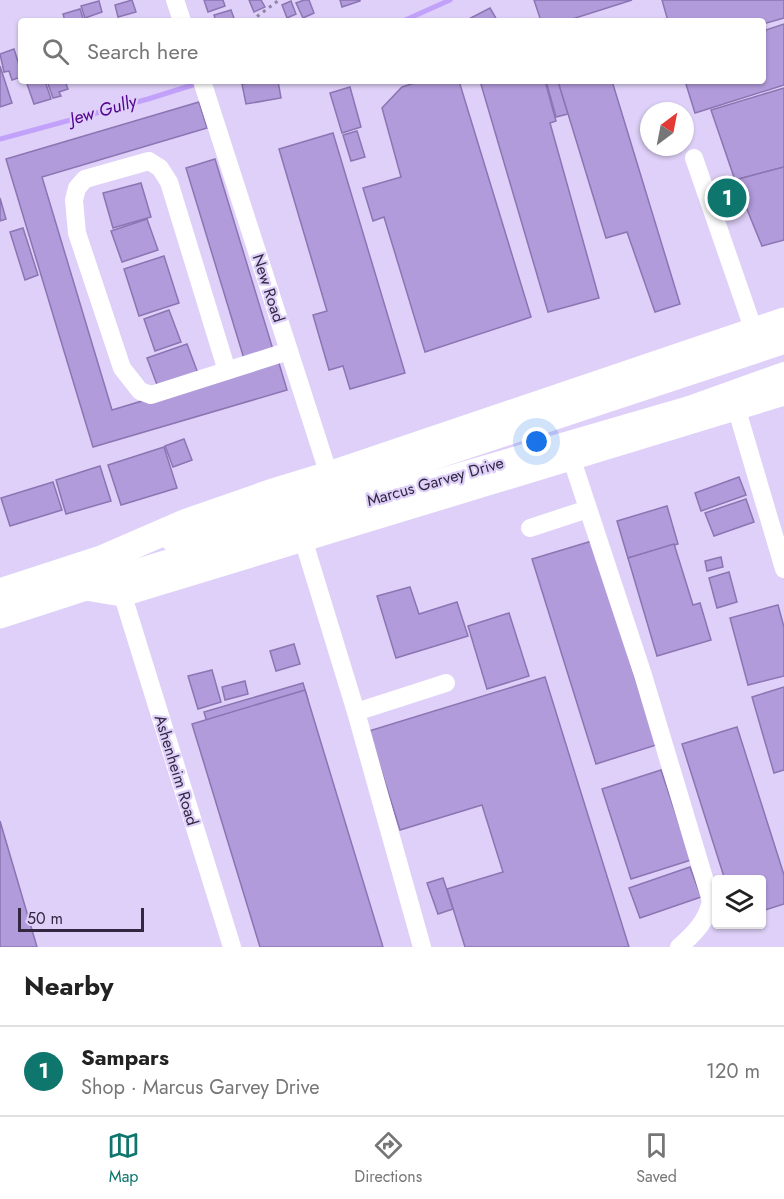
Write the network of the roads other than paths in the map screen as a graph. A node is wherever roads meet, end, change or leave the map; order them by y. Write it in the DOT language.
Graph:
graph roads {
  1 [pos="175,0"];
  2 [pos="181,18"];
  3 [pos="203,84"];
  4 [pos="694,158"];
  5 [pos="784,321"];
  6 [pos="754,331"];
  7 [pos="784,343"];
  8 [pos="289,351"];
  9 [pos="227,371"];
  10 [pos="784,373"];
  11 [pos="784,392"];
  12 [pos="736,407"];
  13 [pos="572,457"];
  14 [pos="329,475"];
  15 [pos="588,509"];
  16 [pos="530,528"];
  17 [pos="303,538"];
  18 [pos="104,558"];
  19 [pos="784,569"];
  20 [pos="86,587"];
  21 [pos="0,592"];
  22 [pos="122,593"];
  23 [pos="0,615"];
  24 [pos="446,683"];
  25 [pos="356,712"];
  26 [pos="232,947"];
  27 [pos="422,947"];
  28 [pos="679,947"];
  1 -- 2 [label="street"];
  3 -- 8 [label="street, New Road"];
  4 -- 6 [label="street"];
  5 -- 6 [label="highway, Marcus Garvey Drive"];
  6 -- 14 [label="highway, Marcus Garvey Drive"];
  7 -- 18 [label="main road, Marcus Garvey Drive"];
  8 -- 9 [label="street"];
  8 -- 14 [label="street, New Road"];
  9 -- 9 [label="street"];
  10 -- 20 [label="main road, Marcus Garvey Drive"];
  11 -- 12 [label="highway, Marcus Garvey Drive"];
  12 -- 13 [label="highway, Marcus Garvey Drive"];
  12 -- 19 [label="street"];
  13 -- 15 [label="street"];
  13 -- 17 [label="highway, Marcus Garvey Drive"];
  14 -- 18 [label="highway, Marcus Garvey Drive"];
  15 -- 16 [label="street"];
  15 -- 28 [label="street"];
  17 -- 22 [label="highway, Marcus Garvey Drive"];
  17 -- 25 [label="street"];
  18 -- 21 [label="highway, Marcus Garvey Drive"];
  20 -- 22 [label="highway, Marcus Garvey Drive"];
  20 -- 23 [label="highway, Marcus Garvey Drive"];
  22 -- 26 [label="street, Ashenheim Road"];
  24 -- 25 [label="street"];
  25 -- 27 [label="street"];
}
